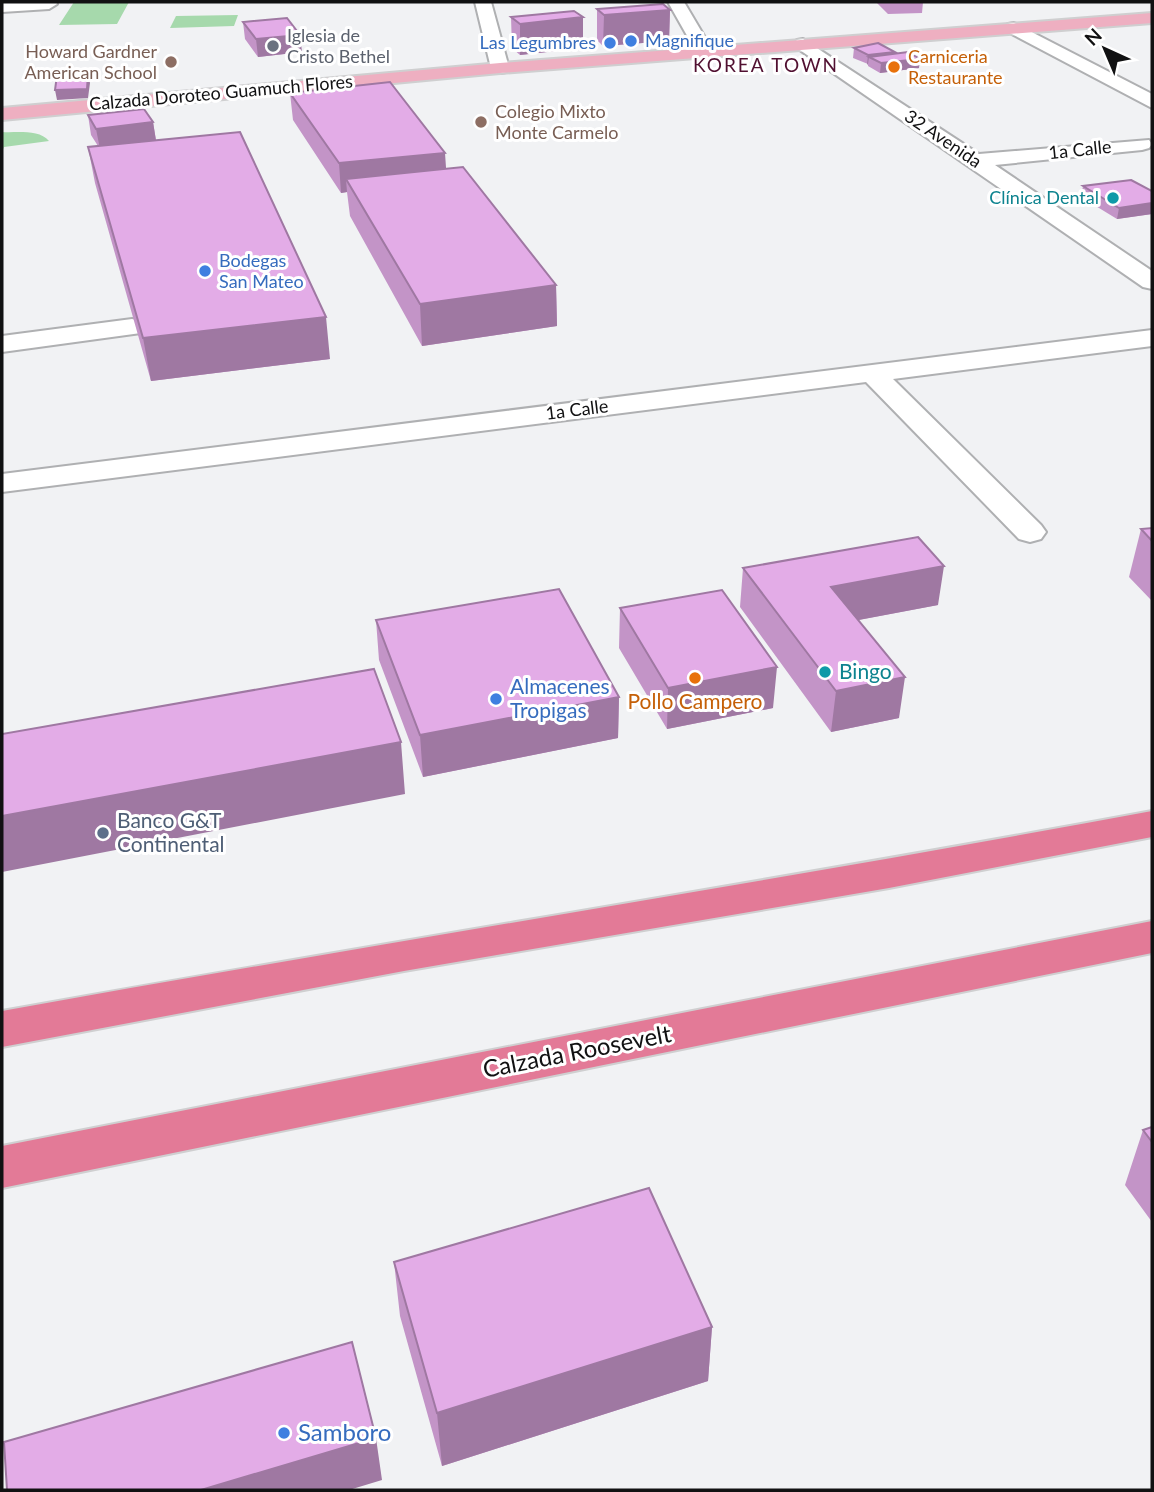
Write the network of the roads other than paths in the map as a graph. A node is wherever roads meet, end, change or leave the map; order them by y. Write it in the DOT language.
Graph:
graph roads {
  1 [pos="483,2"];
  2 [pos="676,2"];
  3 [pos="49,4"];
  4 [pos="2,7"];
  5 [pos="1152,18"];
  6 [pos="1014,28"];
  7 [pos="803,44"];
  8 [pos="704,51"];
  9 [pos="500,68"];
  10 [pos="1140,72"];
  11 [pos="1102,75"];
  12 [pos="1152,102"];
  13 [pos="2,114"];
  14 [pos="1142,144"];
  15 [pos="976,161"];
  16 [pos="1152,282"];
  17 [pos="132,327"];
  18 [pos="1152,338"];
  19 [pos="2,344"];
  20 [pos="873,374"];
  21 [pos="2,483"];
  22 [pos="1030,532"];
  23 [pos="1152,824"];
  24 [pos="1152,937"];
  25 [pos="2,1029"];
  26 [pos="2,1167"];
  1 -- 9 [label="street"];
  2 -- 8 [label="street"];
  3 -- 4 [label="street"];
  5 -- 6 [label="main road, Calzada Doroteo Guamuch Flores"];
  6 -- 7 [label="main road, Calzada Doroteo Guamuch Flores"];
  6 -- 11 [label="street"];
  7 -- 8 [label="main road, Calzada Doroteo Guamuch Flores"];
  7 -- 15 [label="street, 32 Avenida"];
  8 -- 9 [label="main road, Calzada Doroteo Guamuch Flores"];
  9 -- 13 [label="main road, Calzada Doroteo Guamuch Flores"];
  10 -- 11 [label="street"];
  11 -- 12 [label="street"];
  14 -- 15 [label="street, 1a Calle"];
  15 -- 16 [label="street, 32 Avenida"];
  17 -- 19 [label="street"];
  18 -- 20 [label="street, 1a Calle"];
  20 -- 21 [label="street, 1a Calle"];
  20 -- 22 [label="street"];
  23 -- 25 [label="highway"];
  24 -- 26 [label="highway, Calzada Roosevelt"];
}
